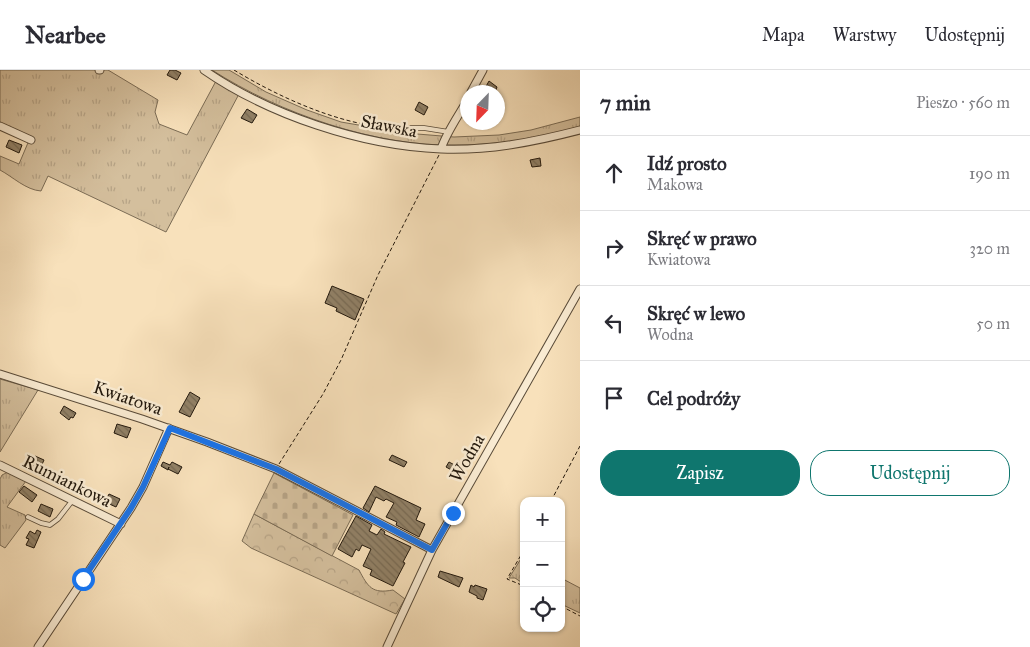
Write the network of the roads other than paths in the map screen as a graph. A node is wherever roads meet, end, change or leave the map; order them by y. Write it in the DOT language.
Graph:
graph roads {
  1 [pos="204,70"];
  2 [pos="483,70"];
  3 [pos="475,85"];
  4 [pos="460,113"];
  5 [pos="0,126"];
  6 [pos="410,128"];
  7 [pos="580,130"];
  8 [pos="449,132"];
  9 [pos="31,140"];
  10 [pos="441,149"];
  11 [pos="580,289"];
  12 [pos="0,374"];
  13 [pos="170,428"];
  14 [pos="1,469"];
  15 [pos="72,500"];
  16 [pos="28,517"];
  17 [pos="121,524"];
  18 [pos="432,550"];
  19 [pos="38,647"];
  20 [pos="387,647"];
  1 -- 10 [label="street, Sławska"];
  2 -- 3 [label="street"];
  4 -- 8 [label="street"];
  5 -- 9 [label="street"];
  6 -- 8 [label="lane"];
  7 -- 10 [label="street, Sławska"];
  8 -- 10 [label="street"];
  11 -- 18 [label="street, Wodna"];
  12 -- 13 [label="street, Kwiatowa"];
  13 -- 17 [label="street"];
  13 -- 18 [label="street, Kwiatowa"];
  14 -- 15 [label="street, Rumiankowa"];
  15 -- 16 [label="lane"];
  15 -- 17 [label="street, Rumiankowa"];
  17 -- 19 [label="street"];
  18 -- 20 [label="street, Wodna"];
}
